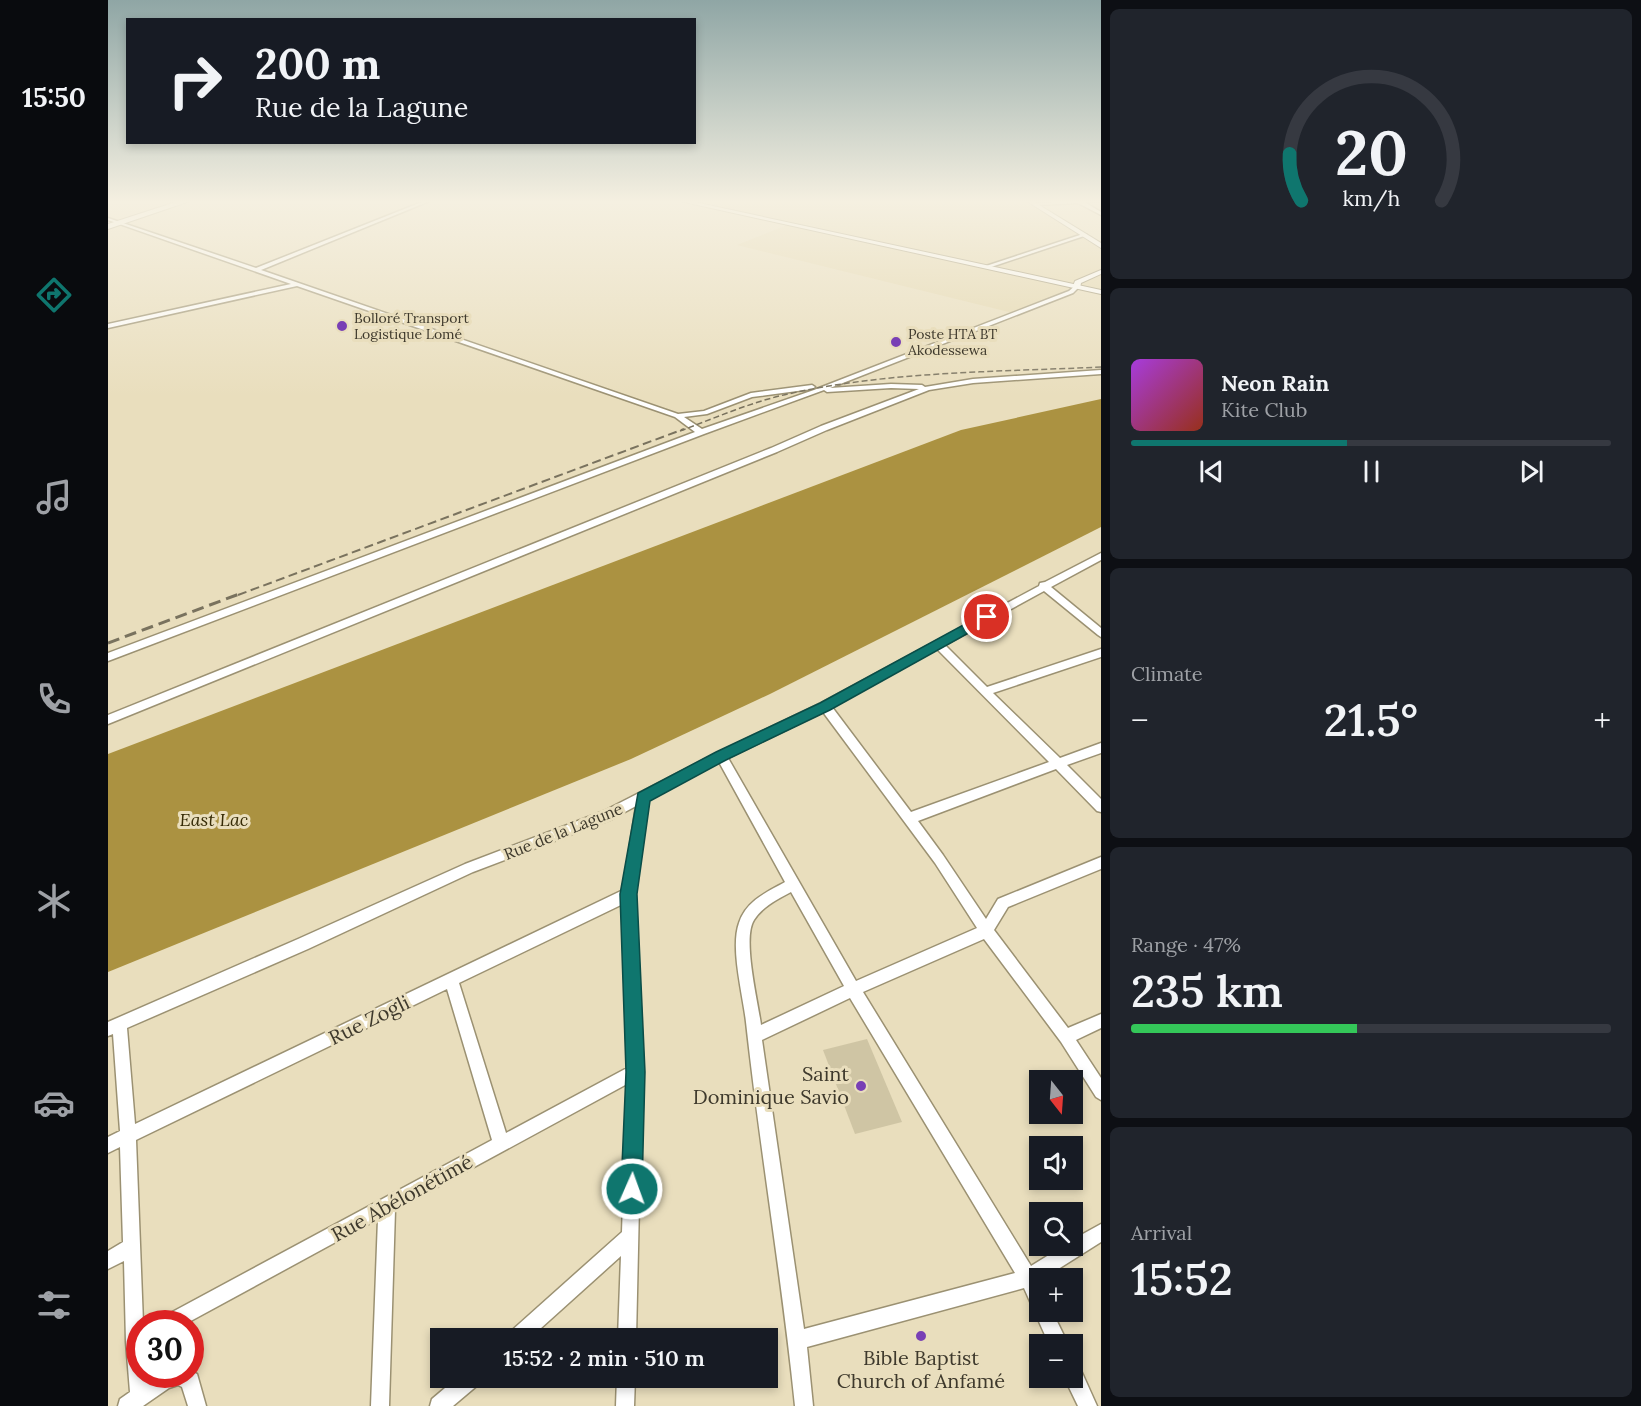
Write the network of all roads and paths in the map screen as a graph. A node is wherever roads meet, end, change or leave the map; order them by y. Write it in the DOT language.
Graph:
graph roads {
  1 [pos="243,266"];
  2 [pos="266,266"];
  3 [pos="989,266"];
  4 [pos="255,270"];
  5 [pos="1101,272"];
  6 [pos="297,284"];
  7 [pos="1077,286"];
  8 [pos="1101,292"];
  9 [pos="108,326"];
  10 [pos="1101,372"];
  11 [pos="830,385"];
  12 [pos="928,388"];
  13 [pos="816,391"];
  14 [pos="677,416"];
  15 [pos="701,432"];
  16 [pos="1101,556"];
  17 [pos="1043,585"];
  18 [pos="1101,633"];
  19 [pos="939,645"];
  20 [pos="1101,653"];
  21 [pos="108,657"];
  22 [pos="987,691"];
  23 [pos="825,706"];
  24 [pos="108,720"];
  25 [pos="1101,748"];
  26 [pos="721,756"];
  27 [pos="1056,763"];
  28 [pos="643,797"];
  29 [pos="1101,807"];
  30 [pos="908,819"];
  31 [pos="1101,863"];
  32 [pos="793,884"];
  33 [pos="629,894"];
  34 [pos="986,931"];
  35 [pos="451,981"];
  36 [pos="853,989"];
  37 [pos="1101,1021"];
  38 [pos="114,1027"];
  39 [pos="754,1036"];
  40 [pos="1066,1037"];
  41 [pos="635,1072"];
  42 [pos="1101,1092"];
  43 [pos="128,1136"];
  44 [pos="501,1143"];
  45 [pos="108,1145"];
  46 [pos="387,1208"];
  47 [pos="1101,1232"];
  48 [pos="630,1236"];
  49 [pos="133,1246"];
  50 [pos="108,1260"];
  51 [pos="1028,1278"];
  52 [pos="136,1310"];
  53 [pos="194,1310"];
  54 [pos="527,1328"];
  55 [pos="627,1328"];
  56 [pos="798,1340"];
  57 [pos="459,1388"];
  58 [pos="626,1388"];
  59 [pos="1079,1388"];
  60 [pos="134,1400"];
  61 [pos="197,1406"];
  62 [pos="380,1406"];
  63 [pos="439,1406"];
  64 [pos="625,1406"];
  65 [pos="804,1406"];
  66 [pos="1088,1406"];
  1 -- 4 [label="street"];
  2 -- 4 [label="street"];
  3 -- 7 [label="main road"];
  4 -- 6 [label="street"];
  5 -- 7 [label="street"];
  6 -- 9 [label="street"];
  6 -- 14 [label="street"];
  7 -- 8 [label="main road"];
  7 -- 11 [label="street"];
  10 -- 12 [label="street"];
  11 -- 13 [label="street"];
  11 -- 14 [label="street"];
  12 -- 13 [label="street"];
  12 -- 24 [label="street"];
  13 -- 15 [label="street"];
  14 -- 15 [label="street"];
  15 -- 21 [label="street"];
  16 -- 17 [label="street, Rue de la Lagune"];
  17 -- 18 [label="street"];
  17 -- 19 [label="street, Rue de la Lagune"];
  19 -- 22 [label="street"];
  19 -- 23 [label="street, Rue de la Lagune"];
  20 -- 22 [label="street"];
  22 -- 27 [label="street"];
  23 -- 26 [label="street, Rue de la Lagune"];
  23 -- 30 [label="street"];
  25 -- 27 [label="street"];
  26 -- 28 [label="street, Rue de la Lagune"];
  26 -- 32 [label="street"];
  27 -- 29 [label="street"];
  27 -- 30 [label="street"];
  28 -- 33 [label="street"];
  28 -- 38 [label="street, Rue de la Lagune"];
  30 -- 34 [label="street"];
  31 -- 34 [label="street"];
  32 -- 36 [label="street"];
  32 -- 39 [label="street"];
  33 -- 35 [label="street, Rue Zogli"];
  33 -- 41 [label="street"];
  34 -- 36 [label="street"];
  34 -- 40 [label="street"];
  35 -- 43 [label="street, Rue Zogli"];
  35 -- 44 [label="street"];
  36 -- 39 [label="street"];
  36 -- 51 [label="street"];
  37 -- 40 [label="street"];
  38 -- 43 [label="street"];
  39 -- 56 [label="street"];
  40 -- 42 [label="street"];
  41 -- 44 [label="street, Rue Abélonétimé"];
  41 -- 48 [label="street"];
  43 -- 45 [label="street, Rue Zogli"];
  43 -- 49 [label="street"];
  44 -- 46 [label="street, Rue Abélonétimé"];
  46 -- 53 [label="street, Rue Abélonétimé"];
  46 -- 62 [label="street"];
  47 -- 51 [label="street"];
  48 -- 54 [label="street"];
  48 -- 55 [label="street"];
  49 -- 50 [label="street"];
  49 -- 52 [label="street"];
  51 -- 56 [label="street"];
  56 -- 65 [label="street"];
  57 -- 63 [label="street"];
  58 -- 64 [label="street"];
  59 -- 66 [label="street"];
  60 -- 61 [label="street"];
}
